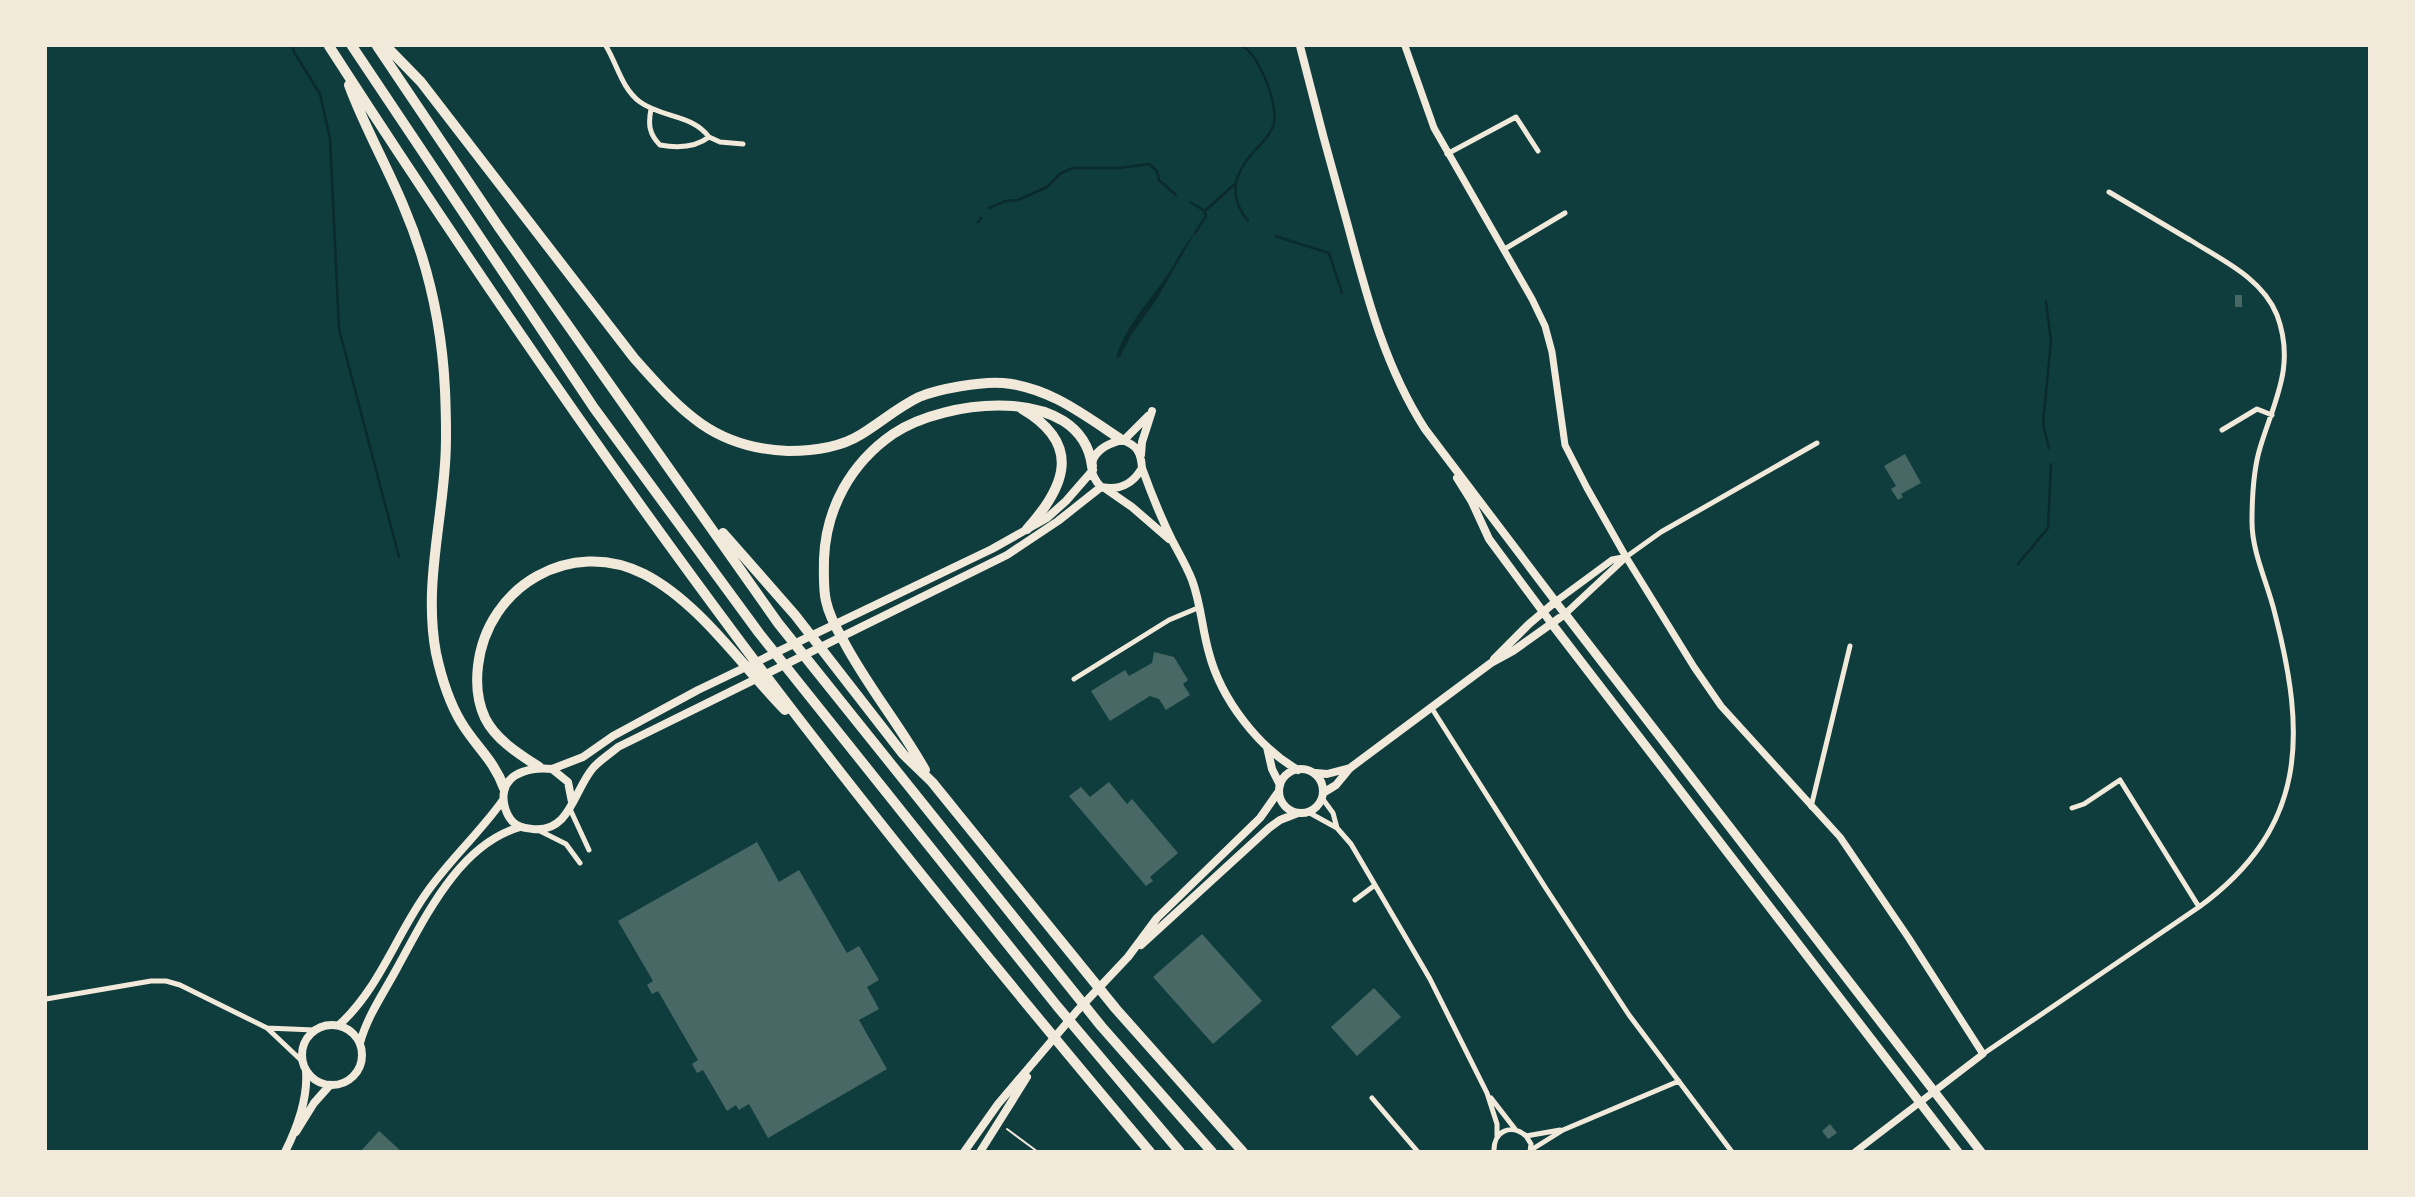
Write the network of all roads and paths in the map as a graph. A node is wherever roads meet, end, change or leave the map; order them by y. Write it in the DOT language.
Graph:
graph roads {
  1 [pos="329,46"];
  2 [pos="352,46"];
  3 [pos="377,46"];
  4 [pos="386,46"];
  5 [pos="606,46"];
  6 [pos="1300,46"];
  7 [pos="1405,46"];
  8 [pos="342,65"];
  9 [pos="651,109"];
  10 [pos="709,137"];
  11 [pos="743,144"];
  12 [pos="1538,151"];
  13 [pos="1447,153"];
  14 [pos="2109,191"];
  15 [pos="1565,213"];
  16 [pos="1503,250"];
  17 [pos="1016,406"];
  18 [pos="2272,415"];
  19 [pos="2222,430"];
  20 [pos="1123,440"];
  21 [pos="1817,443"];
  22 [pos="1141,457"];
  23 [pos="1452,466"];
  24 [pos="1092,468"];
  25 [pos="1142,468"];
  26 [pos="1104,488"];
  27 [pos="689,495"];
  28 [pos="1027,529"];
  29 [pos="1174,544"];
  30 [pos="1625,558"];
  31 [pos="1555,602"];
  32 [pos="1200,607"];
  33 [pos="1543,612"];
  34 [pos="1565,614"];
  35 [pos="1552,624"];
  36 [pos="1850,646"];
  37 [pos="1493,662"];
  38 [pos="1074,679"];
  39 [pos="770,688"];
  40 [pos="1431,707"];
  41 [pos="1267,747"];
  42 [pos="539,767"];
  43 [pos="552,768"];
  44 [pos="1350,768"];
  45 [pos="1298,769"];
  46 [pos="1313,773"];
  47 [pos="932,782"];
  48 [pos="1280,788"];
  49 [pos="504,794"];
  50 [pos="1322,796"];
  51 [pos="571,806"];
  52 [pos="1811,807"];
  53 [pos="2072,808"];
  54 [pos="1303,812"];
  55 [pos="520,827"];
  56 [pos="1337,828"];
  57 [pos="537,830"];
  58 [pos="589,850"];
  59 [pos="580,863"];
  60 [pos="1375,885"];
  61 [pos="1355,900"];
  62 [pos="2199,907"];
  63 [pos="1128,957"];
  64 [pos="46,999"];
  65 [pos="338,1025"];
  66 [pos="267,1028"];
  67 [pos="314,1030"];
  68 [pos="360,1043"];
  69 [pos="1983,1054"];
  70 [pos="1039,1056"];
  71 [pos="305,1066"];
  72 [pos="1679,1081"];
  73 [pos="330,1085"];
  74 [pos="1934,1091"];
  75 [pos="1487,1093"];
  76 [pos="1372,1098"];
  77 [pos="1919,1102"];
  78 [pos="1007,1129"];
  79 [pos="1516,1129"];
  80 [pos="1563,1129"];
  81 [pos="294,1134"];
  82 [pos="1497,1136"];
  83 [pos="1527,1136"];
  84 [pos="1493,1151"];
  85 [pos="1531,1151"];
  86 [pos="285,1152"];
  87 [pos="964,1152"];
  88 [pos="979,1152"];
  89 [pos="1038,1152"];
  90 [pos="1150,1152"];
  91 [pos="1180,1152"];
  92 [pos="1212,1152"];
  93 [pos="1243,1152"];
  94 [pos="1418,1152"];
  95 [pos="1732,1152"];
  96 [pos="1855,1152"];
  97 [pos="1958,1152"];
  98 [pos="1981,1152"];
  1 -- 8 [label="highway"];
  2 -- 91 [label="highway"];
  3 -- 27 [label="highway"];
  4 -- 20 [label="highway"];
  5 -- 9 [label="street"];
  6 -- 23 [label="main road"];
  7 -- 13 [label="street"];
  8 -- 39 [label="highway"];
  8 -- 49 [label="highway"];
  9 -- 10 [label="street"];
  9 -- 10 [label="street"];
  10 -- 11 [label="street"];
  12 -- 13 [label="street"];
  13 -- 16 [label="street"];
  14 -- 18 [label="street"];
  15 -- 16 [label="street"];
  16 -- 30 [label="street"];
  17 -- 24 [label="highway"];
  17 -- 28 [label="highway"];
  17 -- 47 [label="highway"];
  18 -- 19 [label="street"];
  18 -- 62 [label="street"];
  20 -- 22 [label="main road"];
  20 -- 22 [label="main road"];
  20 -- 24 [label="main road"];
  21 -- 30 [label="street"];
  22 -- 25 [label="main road"];
  23 -- 31 [label="main road"];
  23 -- 33 [label="main road"];
  24 -- 26 [label="main road"];
  24 -- 28 [label="main road"];
  25 -- 26 [label="main road"];
  25 -- 29 [label="main road"];
  26 -- 29 [label="main road"];
  26 -- 51 [label="main road"];
  27 -- 47 [label="highway"];
  27 -- 92 [label="highway"];
  28 -- 43 [label="main road"];
  29 -- 32 [label="main road"];
  30 -- 31 [label="street"];
  30 -- 34 [label="street"];
  30 -- 52 [label="street"];
  31 -- 33 [label="main road"];
  31 -- 34 [label="main road"];
  32 -- 38 [label="street"];
  32 -- 41 [label="main road"];
  33 -- 35 [label="main road"];
  33 -- 37 [label="main road"];
  34 -- 35 [label="main road"];
  34 -- 74 [label="main road"];
  35 -- 37 [label="main road"];
  35 -- 77 [label="main road"];
  36 -- 52 [label="street"];
  37 -- 40 [label="main road"];
  39 -- 42 [label="highway"];
  39 -- 90 [label="highway"];
  40 -- 44 [label="main road"];
  40 -- 72 [label="street"];
  41 -- 45 [label="main road"];
  41 -- 48 [label="main road"];
  42 -- 43 [label="main road"];
  42 -- 49 [label="main road"];
  43 -- 51 [label="main road"];
  44 -- 46 [label="main road"];
  44 -- 50 [label="main road"];
  45 -- 46 [label="main road"];
  45 -- 48 [label="main road"];
  46 -- 50 [label="main road"];
  47 -- 93 [label="highway"];
  48 -- 54 [label="main road"];
  48 -- 63 [label="main road"];
  49 -- 55 [label="main road"];
  49 -- 65 [label="main road"];
  50 -- 54 [label="main road"];
  50 -- 56 [label="street"];
  51 -- 57 [label="main road"];
  51 -- 58 [label="street"];
  52 -- 69 [label="street"];
  53 -- 62 [label="street"];
  54 -- 56 [label="street"];
  54 -- 63 [label="main road"];
  55 -- 57 [label="main road"];
  55 -- 68 [label="main road"];
  56 -- 60 [label="street"];
  57 -- 59 [label="street"];
  60 -- 61 [label="street"];
  60 -- 75 [label="street"];
  62 -- 69 [label="street"];
  63 -- 70 [label="main road"];
  64 -- 66 [label="street"];
  65 -- 67 [label="main road"];
  65 -- 68 [label="main road"];
  66 -- 67 [label="street"];
  66 -- 71 [label="street"];
  67 -- 71 [label="main road"];
  68 -- 73 [label="main road"];
  69 -- 74 [label="street"];
  70 -- 87 [label="main road"];
  70 -- 88 [label="main road"];
  71 -- 73 [label="main road"];
  71 -- 81 [label="main road"];
  72 -- 80 [label="street"];
  72 -- 95 [label="street"];
  73 -- 81 [label="main road"];
  74 -- 77 [label="street"];
  74 -- 98 [label="main road"];
  75 -- 79 [label="street"];
  75 -- 82 [label="street"];
  76 -- 94 [label="street"];
  77 -- 96 [label="street"];
  77 -- 97 [label="main road"];
  78 -- 89 [label="path"];
  79 -- 82 [label="street"];
  79 -- 83 [label="street"];
  80 -- 83 [label="street"];
  80 -- 85 [label="street"];
  81 -- 86 [label="main road"];
  82 -- 84 [label="street"];
  83 -- 85 [label="street"];
}
